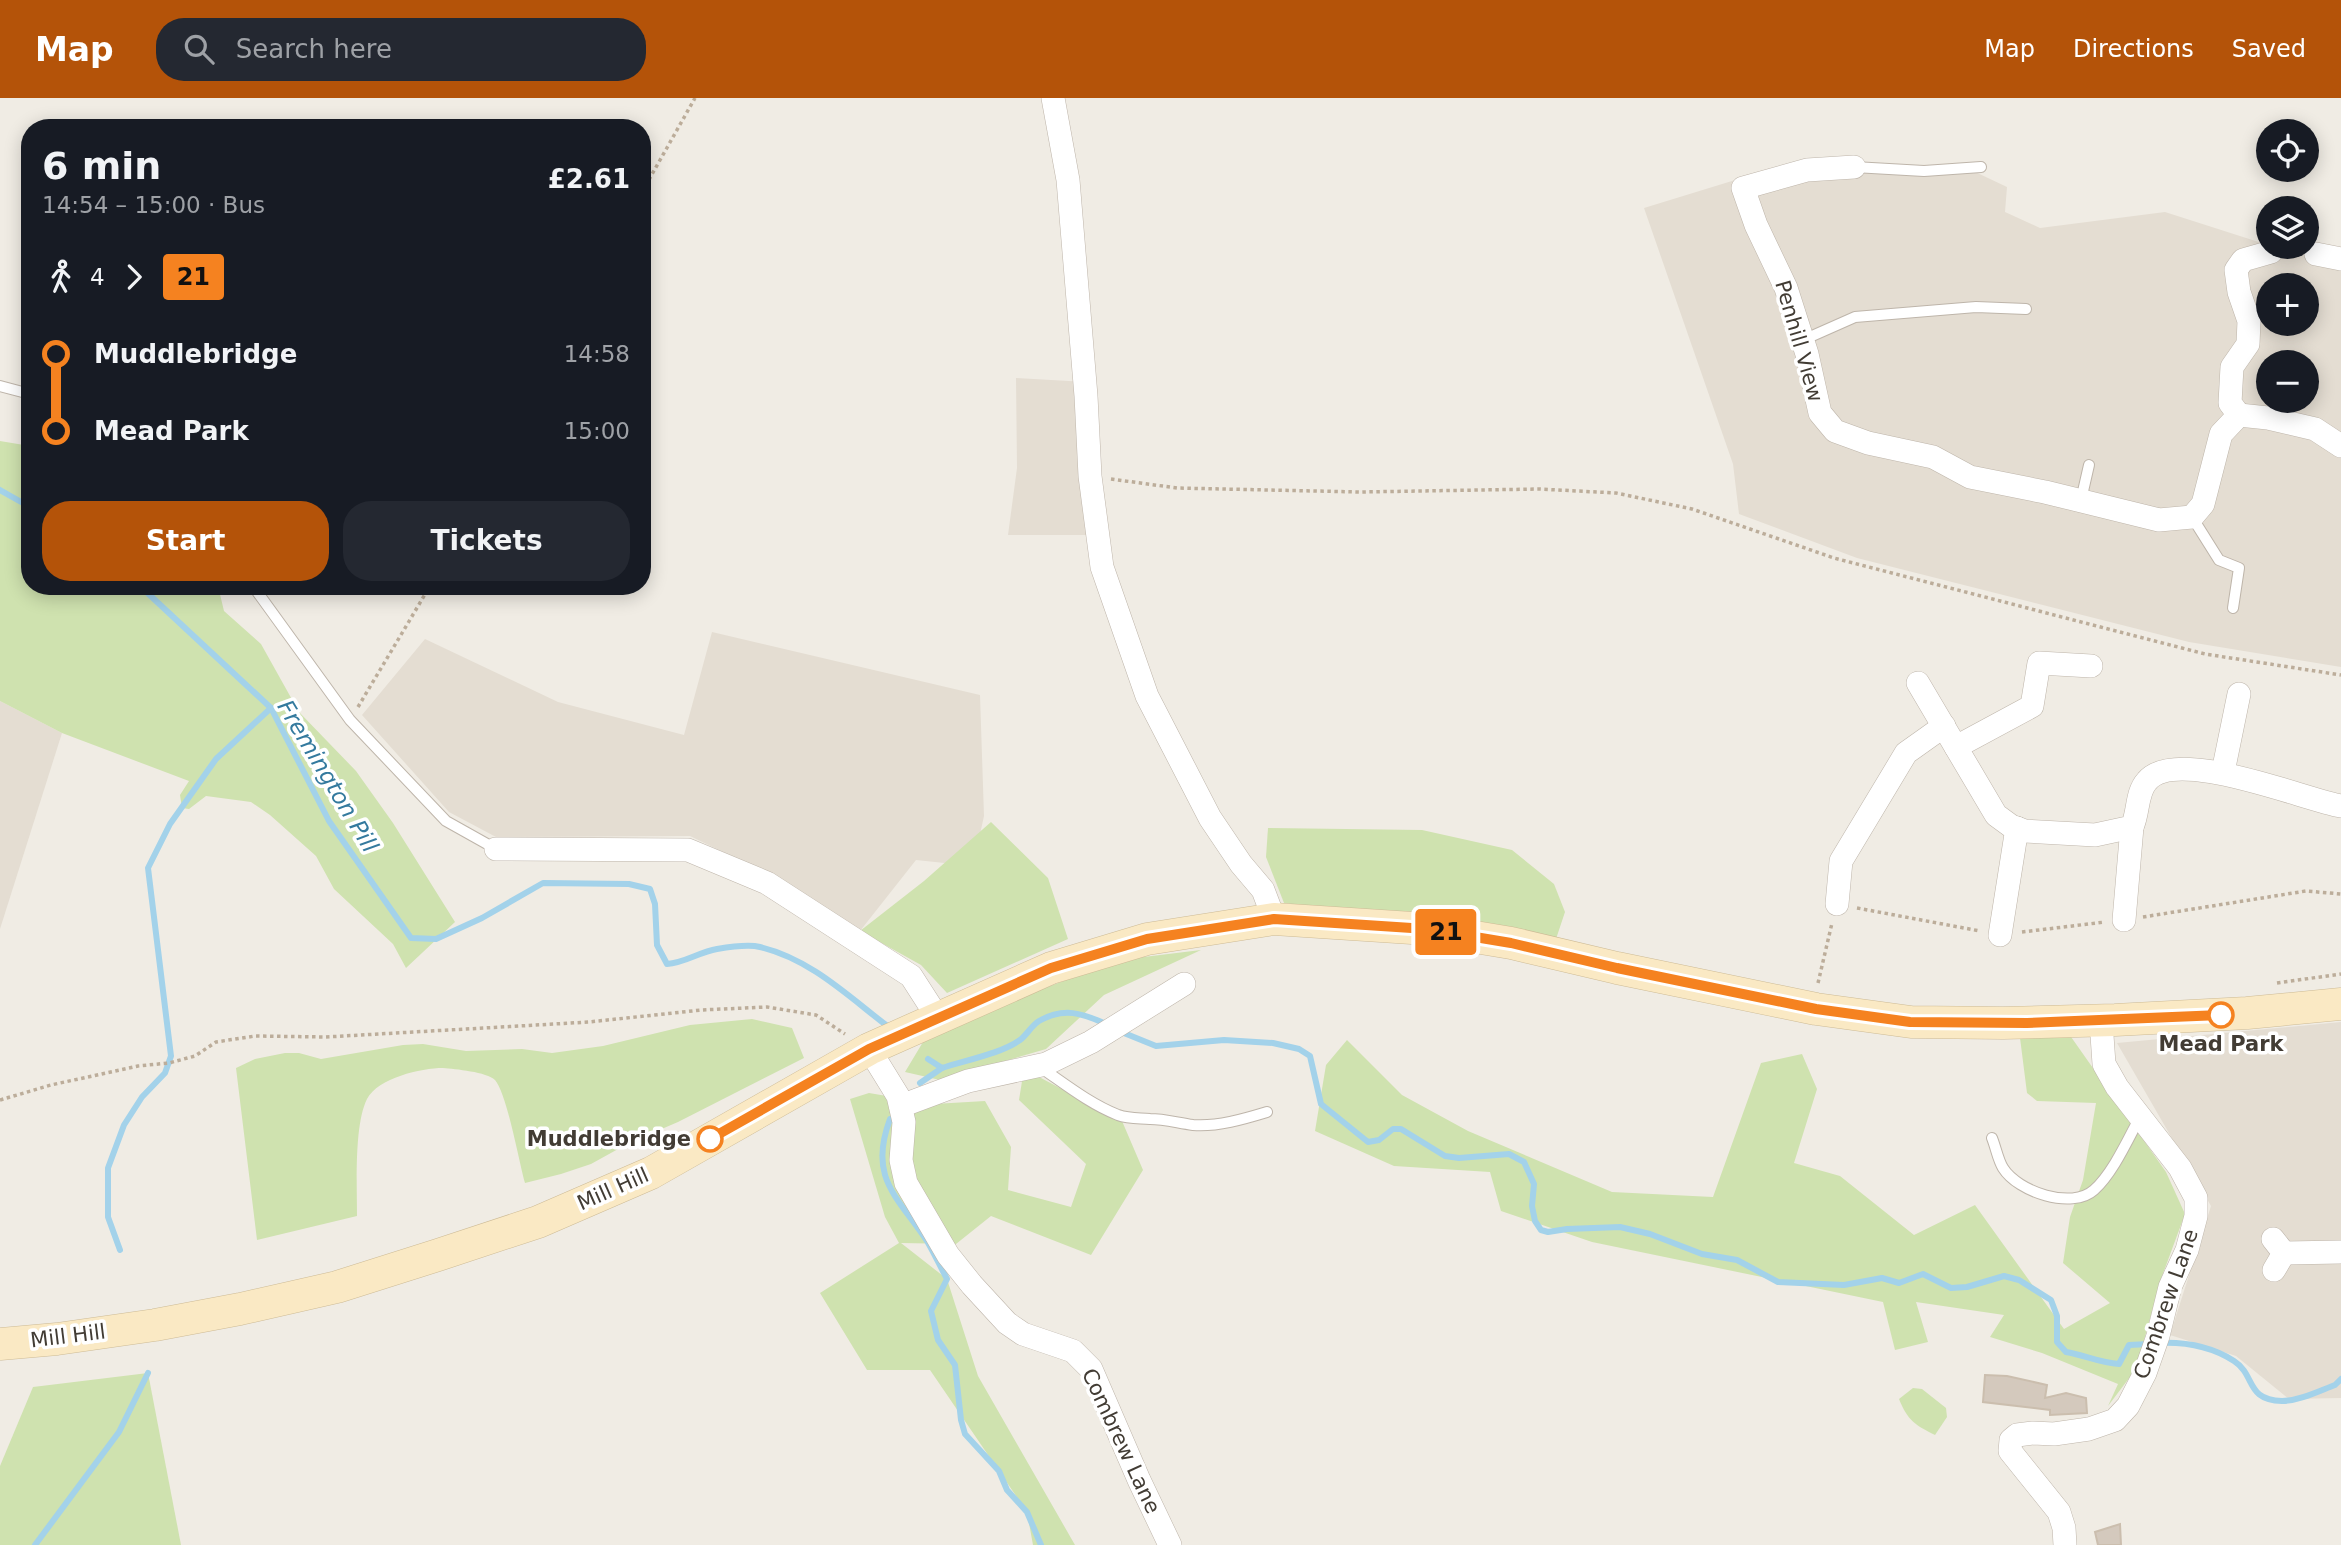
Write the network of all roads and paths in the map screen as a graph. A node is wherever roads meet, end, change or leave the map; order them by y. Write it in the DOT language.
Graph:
graph roads {
  1 [pos="695,98"];
  2 [pos="1054,98"];
  3 [pos="1854,167"];
  4 [pos="1981,167"];
  5 [pos="651,176"];
  6 [pos="2319,255"];
  7 [pos="2256,256"];
  8 [pos="2341,259"];
  9 [pos="2026,309"];
  10 [pos="1803,340"];
  11 [pos="0,386"];
  12 [pos="21,392"];
  13 [pos="2239,415"];
  14 [pos="2341,446"];
  15 [pos="2089,465"];
  16 [pos="1090,476"];
  17 [pos="2081,500"];
  18 [pos="2192,517"];
  19 [pos="260,595"];
  20 [pos="425,595"];
  21 [pos="2233,608"];
  22 [pos="2091,666"];
  23 [pos="2341,676"];
  24 [pos="1918,683"];
  25 [pos="2239,694"];
  26 [pos="350,720"];
  27 [pos="1944,726"];
  28 [pos="1956,747"];
  29 [pos="2223,772"];
  30 [pos="2341,806"];
  31 [pos="2132,827"];
  32 [pos="2017,828"];
  33 [pos="496,849"];
  34 [pos="2341,894"];
  35 [pos="1837,904"];
  36 [pos="1274,919"];
  37 [pos="2124,920"];
  38 [pos="2000,935"];
  39 [pos="2341,974"];
  40 [pos="1184,984"];
  41 [pos="1808,984"];
  42 [pos="2271,984"];
  43 [pos="2341,1004"];
  44 [pos="938,1018"];
  45 [pos="2101,1021"];
  46 [pos="869,1049"];
  47 [pos="1038,1066"];
  48 [pos="0,1100"];
  49 [pos="901,1106"];
  50 [pos="1267,1112"];
  51 [pos="2140,1117"];
  52 [pos="1992,1138"];
  53 [pos="2341,1252"];
  54 [pos="2277,1254"];
  55 [pos="0,1344"];
  56 [pos="1170,1545"];
  57 [pos="2065,1545"];
  1 -- 5 [label="path"];
  2 -- 16 [label="street"];
  3 -- 4 [label="lane"];
  3 -- 10 [label="street, Penhill View"];
  6 -- 8 [label="street"];
  7 -- 13 [label="street"];
  9 -- 10 [label="lane"];
  10 -- 17 [label="street, Penhill View"];
  11 -- 12 [label="lane"];
  13 -- 14 [label="street"];
  13 -- 18 [label="street"];
  15 -- 17 [label="lane"];
  16 -- 23 [label="path"];
  16 -- 36 [label="street"];
  17 -- 18 [label="street, Penhill View"];
  18 -- 21 [label="lane"];
  19 -- 26 [label="lane"];
  20 -- 26 [label="path"];
  22 -- 28 [label="street"];
  24 -- 27 [label="street"];
  25 -- 29 [label="street"];
  26 -- 33 [label="lane"];
  27 -- 28 [label="street"];
  27 -- 35 [label="street"];
  28 -- 32 [label="street"];
  29 -- 30 [label="street"];
  29 -- 31 [label="street"];
  31 -- 32 [label="street"];
  31 -- 37 [label="street"];
  32 -- 38 [label="street"];
  33 -- 44 [label="street"];
  34 -- 37 [label="path"];
  35 -- 38 [label="path"];
  35 -- 41 [label="path"];
  36 -- 44 [label="main road, Mill Hill"];
  36 -- 45 [label="main road, Mill Hill"];
  37 -- 38 [label="path"];
  39 -- 42 [label="path"];
  40 -- 47 [label="street"];
  43 -- 45 [label="main road, Mill Hill"];
  44 -- 46 [label="main road, Mill Hill"];
  45 -- 51 [label="street, Combrew Lane"];
  46 -- 48 [label="path"];
  46 -- 49 [label="street, Combrew Lane"];
  46 -- 55 [label="main road, Mill Hill"];
  47 -- 49 [label="street"];
  47 -- 50 [label="lane"];
  49 -- 56 [label="street, Combrew Lane"];
  51 -- 52 [label="lane"];
  51 -- 57 [label="street, Combrew Lane"];
  53 -- 54 [label="street"];
}
